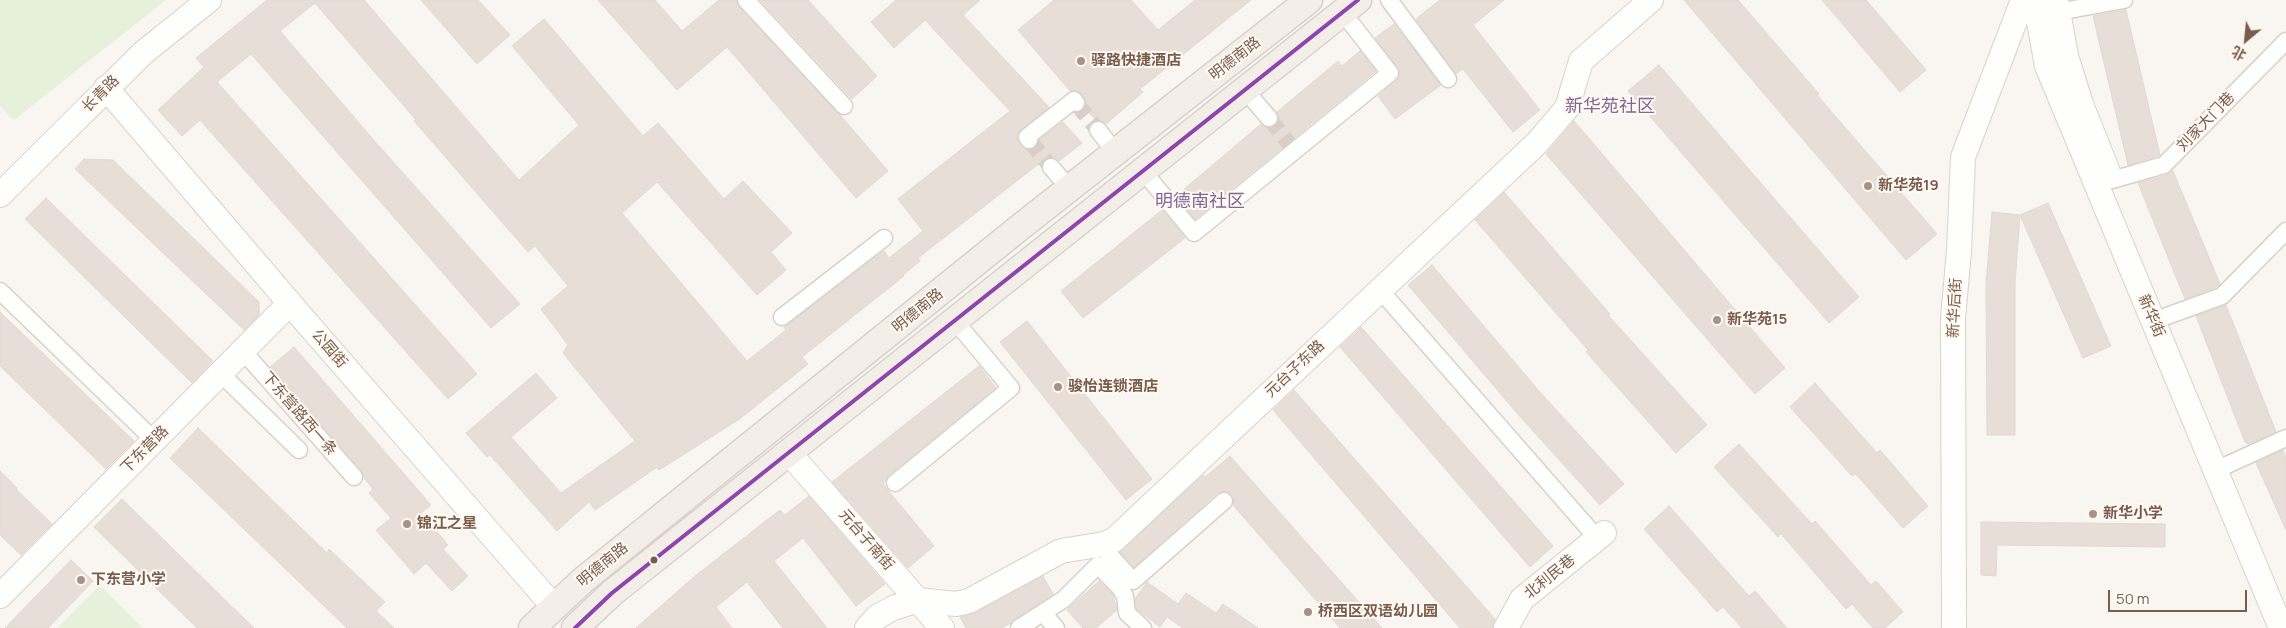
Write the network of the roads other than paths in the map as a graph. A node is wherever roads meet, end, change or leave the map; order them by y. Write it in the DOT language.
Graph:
graph roads {
  1 [pos="209,0"];
  2 [pos="746,0"];
  3 [pos="1309,0"];
  4 [pos="1388,0"];
  5 [pos="1651,0"];
  6 [pos="2023,0"];
  7 [pos="2035,0"];
  8 [pos="2124,0"];
  9 [pos="1350,6"];
  10 [pos="2057,6"];
  11 [pos="2286,41"];
  12 [pos="1448,79"];
  13 [pos="106,88"];
  14 [pos="1245,90"];
  15 [pos="1076,103"];
  16 [pos="844,106"];
  17 [pos="1268,118"];
  18 [pos="1098,130"];
  19 [pos="1030,140"];
  20 [pos="1115,152"];
  21 [pos="1051,167"];
  22 [pos="1143,171"];
  23 [pos="2112,180"];
  24 [pos="1070,189"];
  25 [pos="0,195"];
  26 [pos="2286,232"];
  27 [pos="884,238"];
  28 [pos="1380,290"];
  29 [pos="0,291"];
  30 [pos="290,303"];
  31 [pos="2167,316"];
  32 [pos="782,317"];
  33 [pos="955,321"];
  34 [pos="243,351"];
  35 [pos="220,373"];
  36 [pos="2286,438"];
  37 [pos="154,440"];
  38 [pos="299,450"];
  39 [pos="789,453"];
  40 [pos="2227,465"];
  41 [pos="354,477"];
  42 [pos="895,483"];
  43 [pos="1224,501"];
  44 [pos="1600,536"];
  45 [pos="1093,552"];
  46 [pos="0,596"];
  47 [pos="918,600"];
  48 [pos="2286,603"];
  49 [pos="554,607"];
  50 [pos="1043,613"];
  51 [pos="532,628"];
  52 [pos="575,628"];
  53 [pos="867,628"];
  54 [pos="942,628"];
  55 [pos="1019,628"];
  56 [pos="1056,628"];
  57 [pos="1143,628"];
  58 [pos="1506,628"];
  59 [pos="1954,628"];
  60 [pos="2281,628"];
  1 -- 13 [label="street, 长青路"];
  2 -- 16 [label="street"];
  3 -- 20 [label="main road, 明德南路"];
  4 -- 12 [label="street"];
  5 -- 28 [label="street, 元台子东路"];
  6 -- 59 [label="street, 新华后街"];
  7 -- 60 [label="street, 新华街"];
  8 -- 10 [label="street"];
  9 -- 14 [label="main road, 明德南路"];
  9 -- 22 [label="street"];
  10 -- 23 [label="street, 新华街"];
  11 -- 23 [label="street, 刘家大门巷"];
  13 -- 25 [label="street, 长青路"];
  13 -- 30 [label="street, 公园街"];
  14 -- 17 [label="street"];
  14 -- 22 [label="main road, 明德南路"];
  15 -- 19 [label="street"];
  18 -- 20 [label="street"];
  20 -- 24 [label="main road, 明德南路"];
  21 -- 24 [label="street"];
  22 -- 33 [label="main road, 明德南路"];
  23 -- 31 [label="street, 新华街"];
  24 -- 49 [label="main road, 明德南路"];
  26 -- 31 [label="street"];
  27 -- 32 [label="street"];
  28 -- 44 [label="street"];
  28 -- 45 [label="street, 元台子东路"];
  29 -- 37 [label="street"];
  30 -- 34 [label="street, 下东营路"];
  30 -- 49 [label="street, 公园街"];
  31 -- 40 [label="street, 新华街"];
  33 -- 39 [label="main road, 明德南路"];
  33 -- 42 [label="street"];
  34 -- 35 [label="street, 下东营路"];
  34 -- 41 [label="street, 下东营路西一条"];
  35 -- 37 [label="street, 下东营路"];
  35 -- 38 [label="street"];
  36 -- 40 [label="street"];
  37 -- 46 [label="street, 下东营路"];
  39 -- 47 [label="street, 元台子南街"];
  39 -- 52 [label="main road, 明德南路"];
  40 -- 48 [label="street, 新华街"];
  43 -- 45 [label="street"];
  44 -- 58 [label="street, 北利民巷"];
  45 -- 47 [label="street, 元台子东路"];
  45 -- 50 [label="street"];
  45 -- 57 [label="street"];
  47 -- 53 [label="street, 元台子东路"];
  47 -- 54 [label="street, 元台子南街"];
  49 -- 51 [label="main road, 明德南路"];
  50 -- 55 [label="street"];
  50 -- 56 [label="street"];
}
